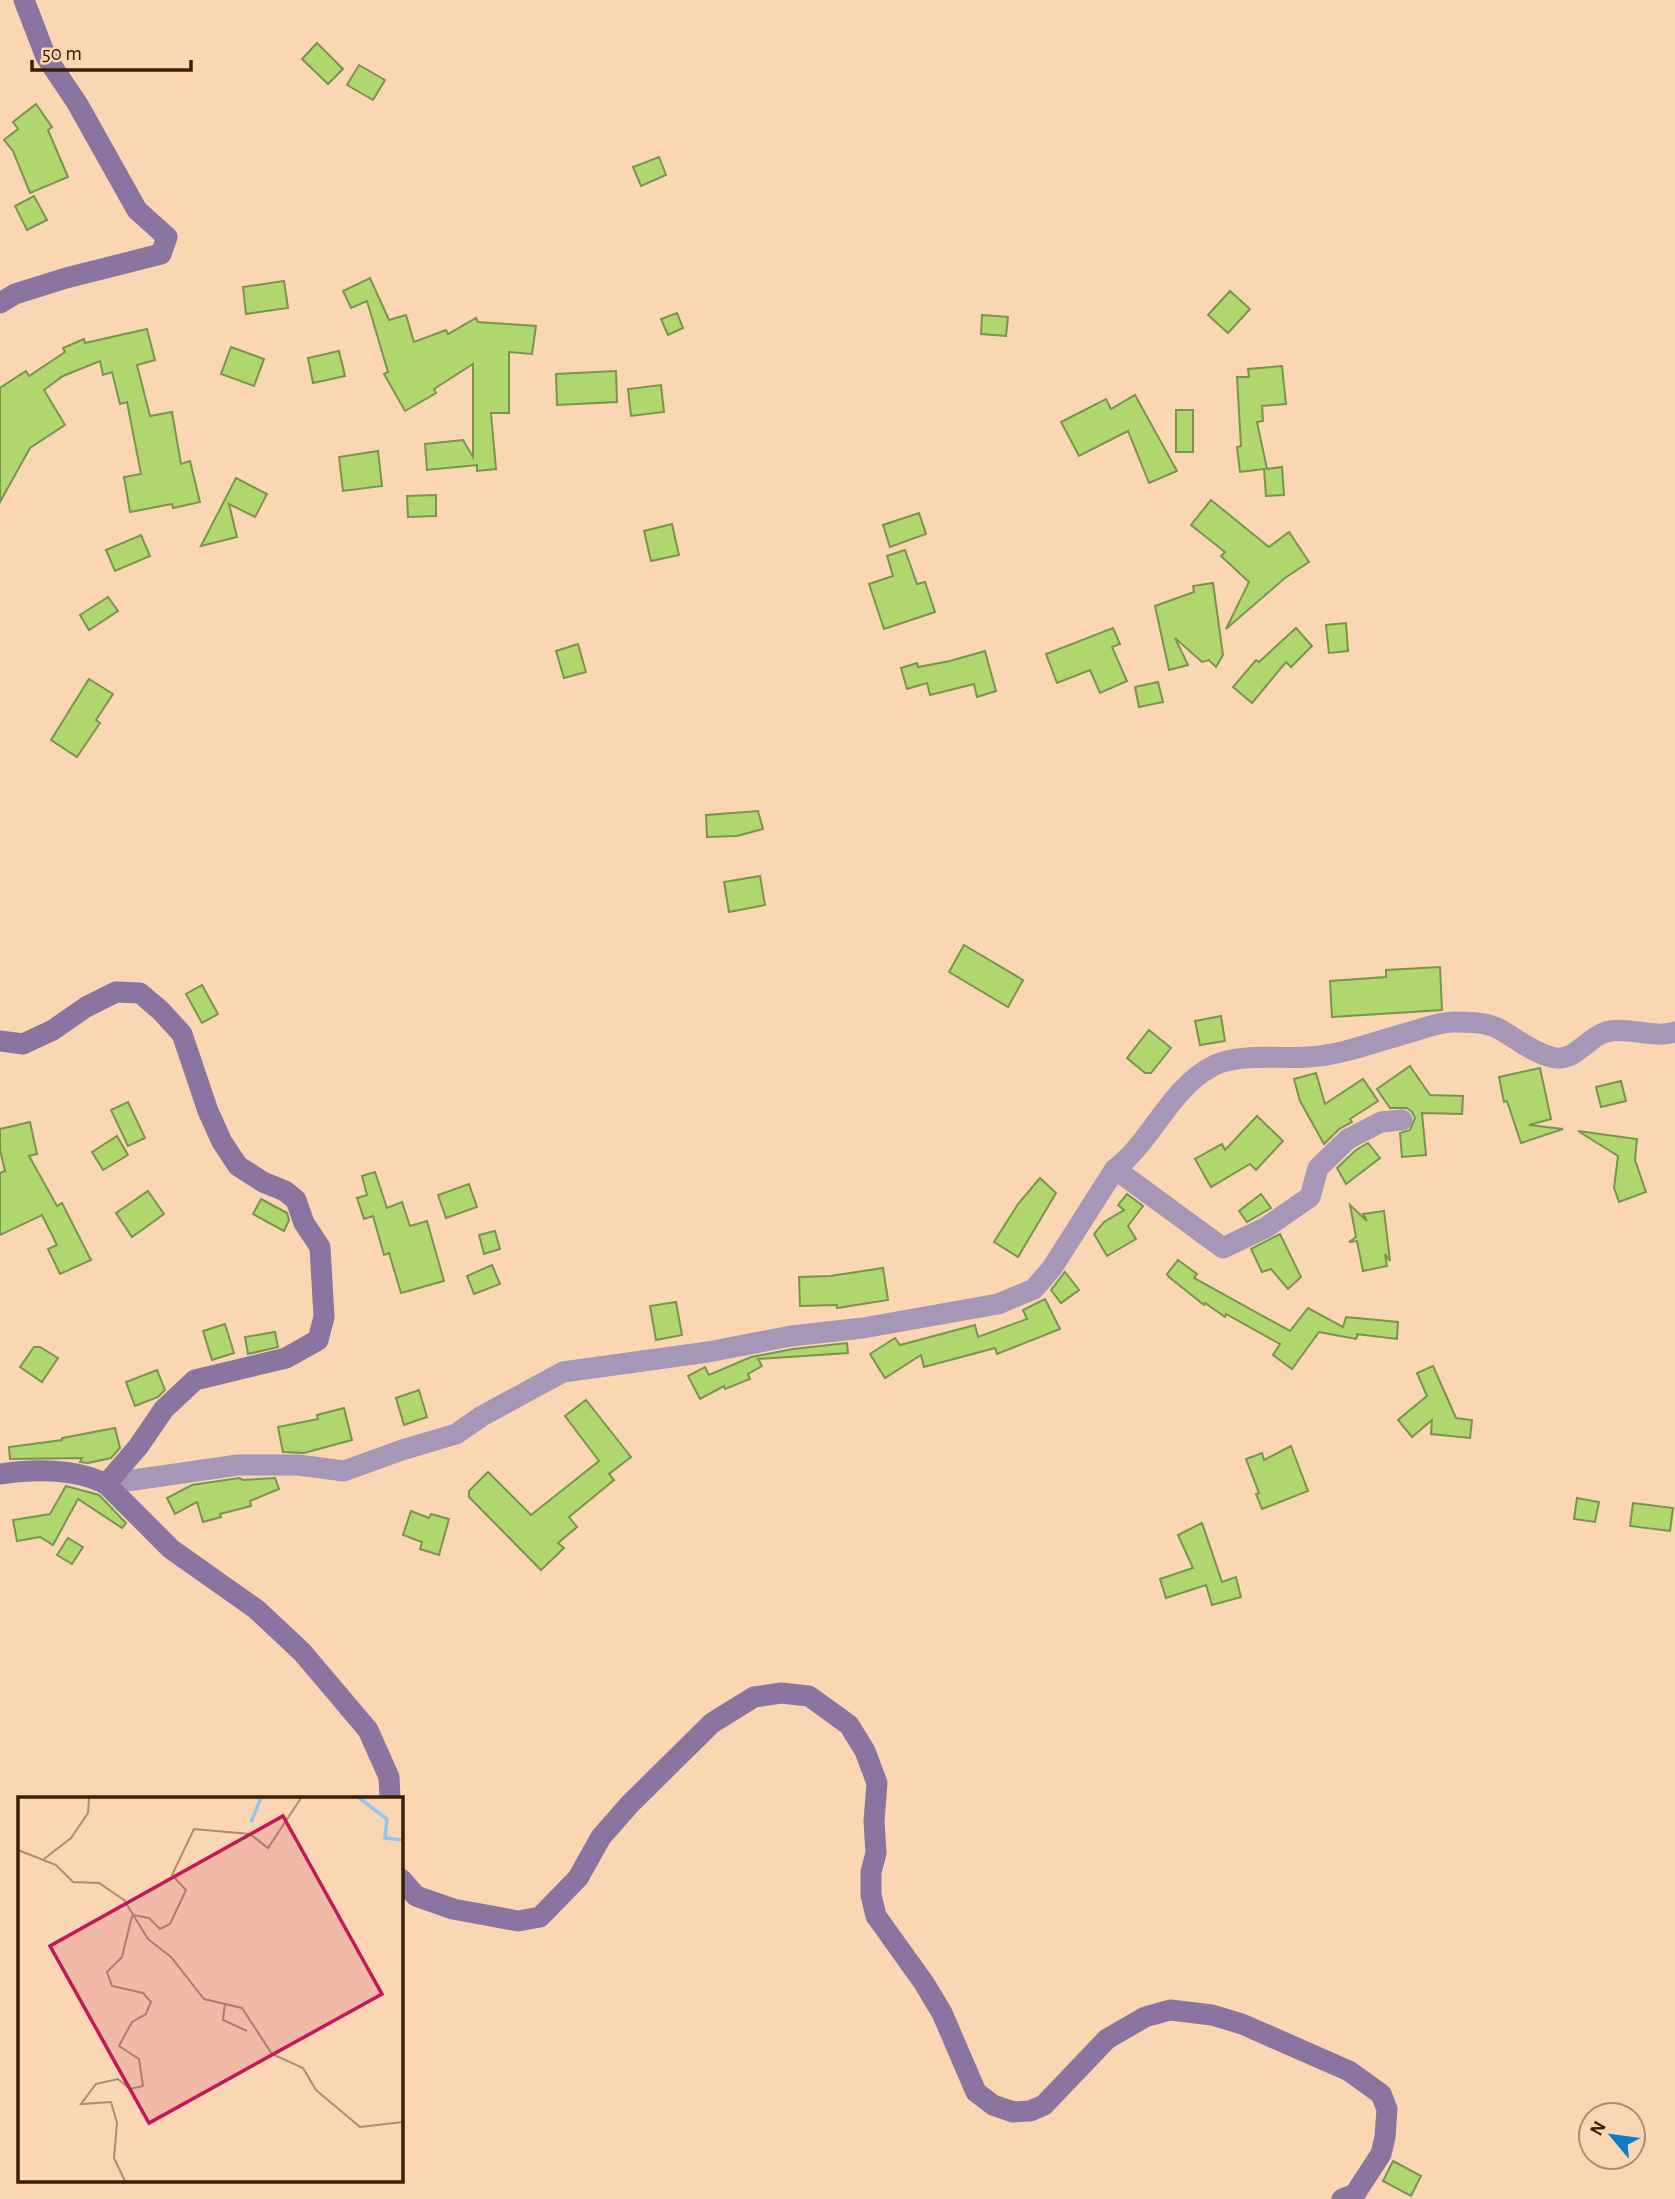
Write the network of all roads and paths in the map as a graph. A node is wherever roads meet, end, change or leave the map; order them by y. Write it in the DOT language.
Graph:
graph roads {
  1 [pos="24,0"];
  2 [pos="0,303"];
  3 [pos="1675,1032"];
  4 [pos="0,1041"];
  5 [pos="1402,1120"];
  6 [pos="1115,1170"];
  7 [pos="0,1474"];
  8 [pos="106,1484"];
  9 [pos="390,1797"];
  10 [pos="402,1880"];
  11 [pos="1342,2199"];
  1 -- 2 [label="street"];
  3 -- 6 [label="street"];
  4 -- 8 [label="street"];
  5 -- 6 [label="street"];
  6 -- 8 [label="street"];
  7 -- 8 [label="street"];
  8 -- 9 [label="street"];
  10 -- 11 [label="street"];
}
